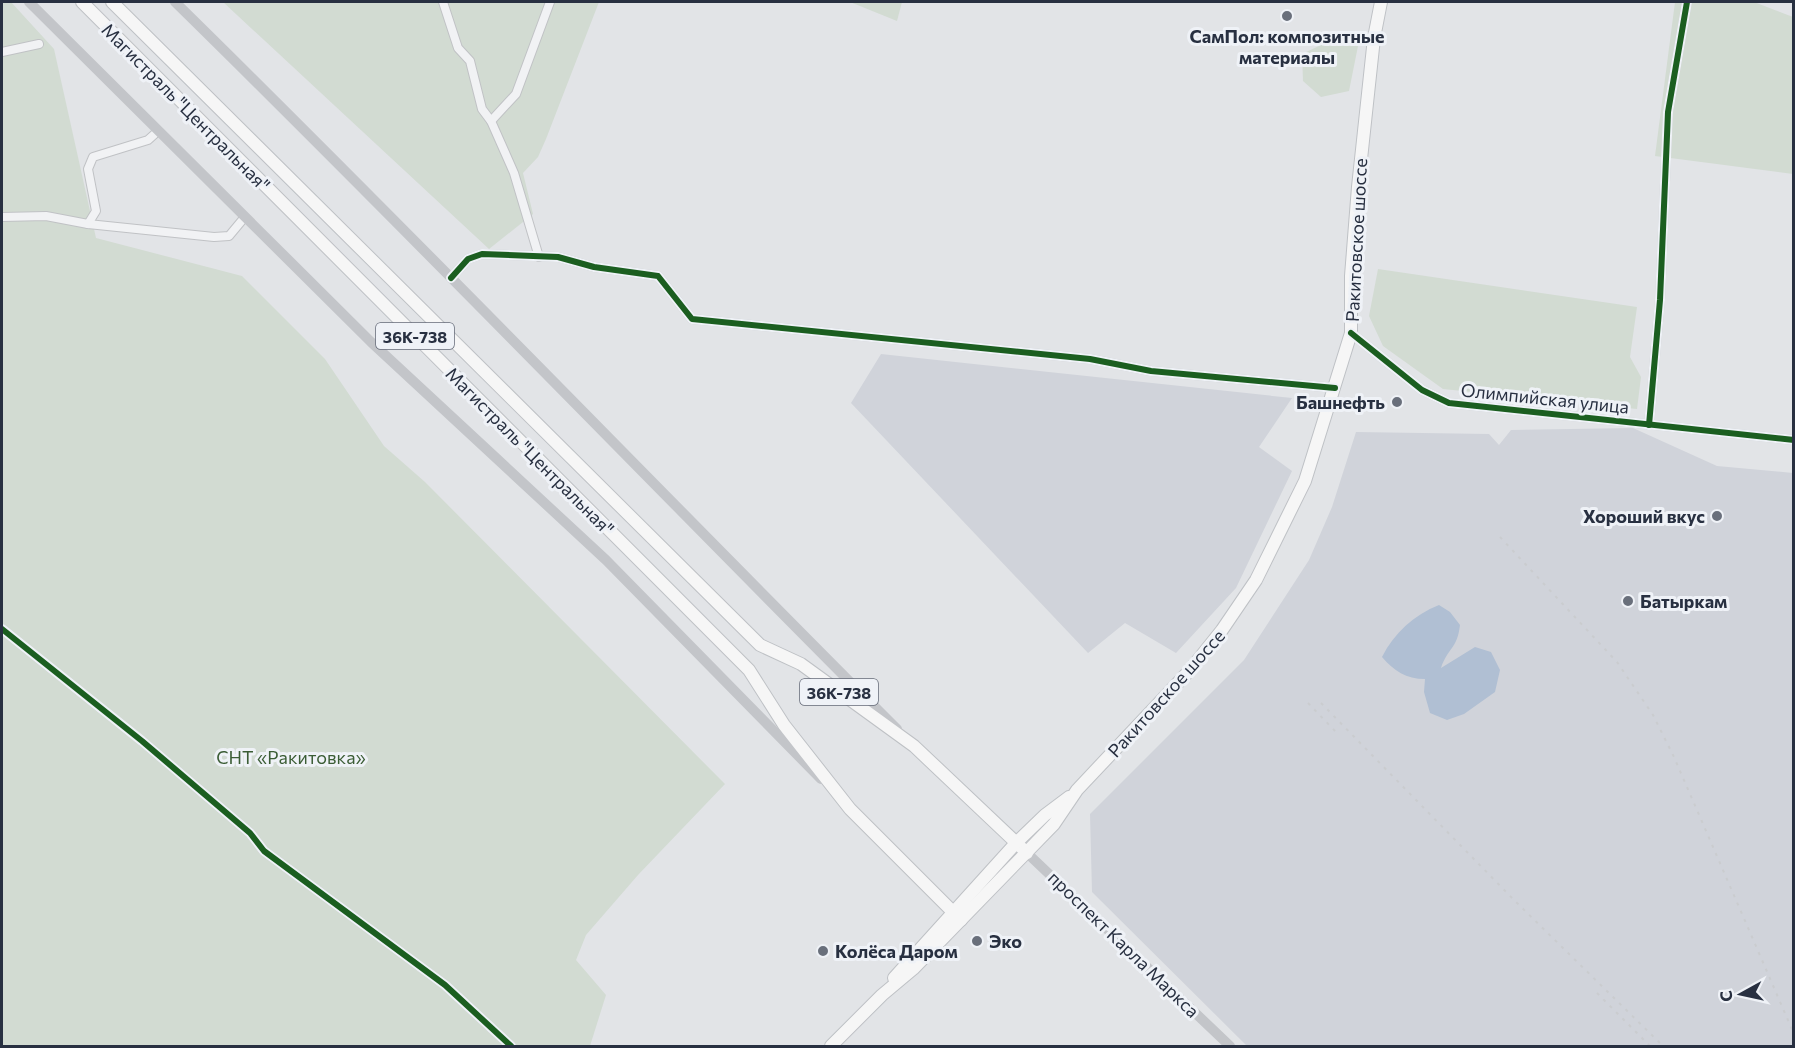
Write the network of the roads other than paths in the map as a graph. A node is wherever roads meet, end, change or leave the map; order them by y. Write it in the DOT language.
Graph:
graph roads {
  1 [pos="29,2"];
  2 [pos="82,2"];
  3 [pos="112,2"];
  4 [pos="175,2"];
  5 [pos="443,2"];
  6 [pos="550,2"];
  7 [pos="1381,2"];
  8 [pos="1687,2"];
  9 [pos="39,44"];
  10 [pos="2,52"];
  11 [pos="491,121"];
  12 [pos="158,131"];
  13 [pos="2,217"];
  14 [pos="244,218"];
  15 [pos="88,224"];
  16 [pos="539,256"];
  17 [pos="451,278"];
  18 [pos="1351,333"];
  19 [pos="1335,388"];
  20 [pos="1649,425"];
  21 [pos="1794,440"];
  22 [pos="2,629"];
  23 [pos="914,746"];
  24 [pos="1077,790"];
  25 [pos="850,808"];
  26 [pos="1016,843"];
  27 [pos="1027,853"];
  28 [pos="957,915"];
  29 [pos="511,1047"];
  30 [pos="831,1047"];
  31 [pos="1230,1047"];
  1 -- 12 [label="main road"];
  2 -- 25 [label="main road, Магистраль \"Центральная\" / 36К-738"];
  3 -- 23 [label="main road, Магистраль \"Центральная\" / 36К-738"];
  4 -- 17 [label="main road"];
  5 -- 11 [label="street"];
  6 -- 11 [label="street"];
  7 -- 18 [label="main road, Ракитовское шоссе"];
  8 -- 20 [label="street"];
  9 -- 10 [label="street"];
  11 -- 16 [label="street"];
  12 -- 14 [label="main road"];
  12 -- 15 [label="street"];
  13 -- 15 [label="street"];
  14 -- 15 [label="street"];
  14 -- 25 [label="main road"];
  16 -- 17 [label="street"];
  16 -- 19 [label="street"];
  17 -- 23 [label="main road"];
  18 -- 19 [label="main road, Ракитовское шоссе"];
  18 -- 20 [label="main road, Олимпийская улица"];
  19 -- 24 [label="main road, Ракитовское шоссе"];
  20 -- 21 [label="main road, Олимпийская улица"];
  22 -- 29 [label="street"];
  23 -- 26 [label="main road, 36К-738"];
  24 -- 26 [label="main road, Ракитовское шоссе"];
  24 -- 27 [label="main road, Ракитовское шоссе"];
  25 -- 28 [label="main road, 36К-738"];
  26 -- 27 [label="main road, проспект Карла Маркса"];
  26 -- 28 [label="main road, Ракитовское шоссе"];
  27 -- 28 [label="main road, Ракитовское шоссе"];
  27 -- 31 [label="main road, проспект Карла Маркса"];
  28 -- 30 [label="main road, Ракитовское шоссе"];
}
